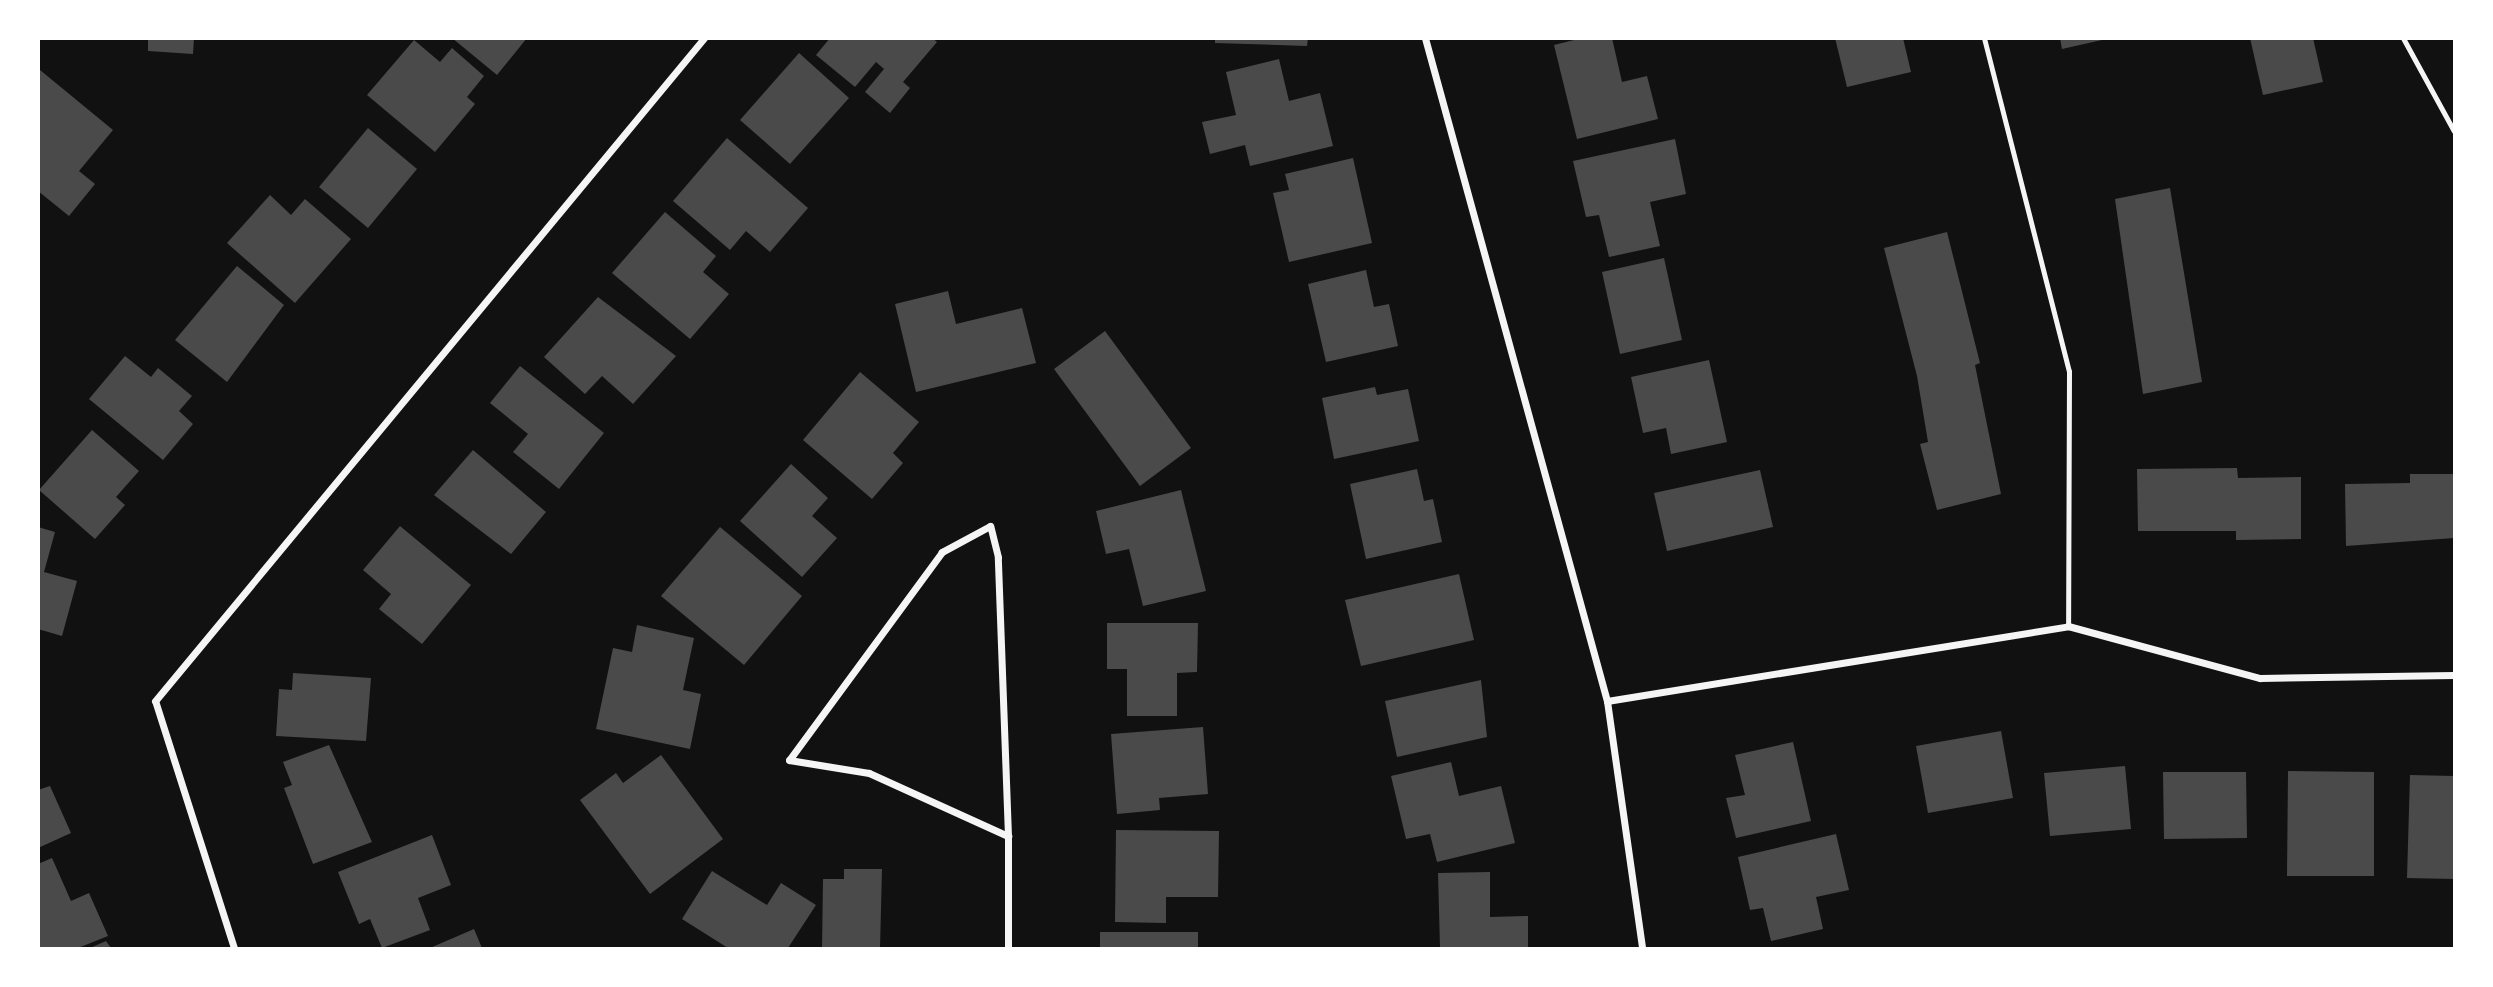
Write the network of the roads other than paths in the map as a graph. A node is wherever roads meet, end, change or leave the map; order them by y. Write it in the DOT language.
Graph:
graph roads {
  1 [pos="704,38"];
  2 [pos="1425,38"];
  3 [pos="1984,38"];
  4 [pos="2403,38"];
  5 [pos="2455,131"];
  6 [pos="2068,626"];
  7 [pos="2455,675"];
  8 [pos="1607,701"];
  9 [pos="1008,836"];
  10 [pos="234,948"];
  11 [pos="1008,948"];
  12 [pos="1642,948"];
  1 -- 10 [label="street"];
  2 -- 8 [label="street"];
  3 -- 6 [label="lane"];
  4 -- 5 [label="lane"];
  6 -- 7 [label="street"];
  6 -- 8 [label="street"];
  8 -- 12 [label="street"];
  9 -- 9 [label="street"];
  9 -- 11 [label="street"];
}
